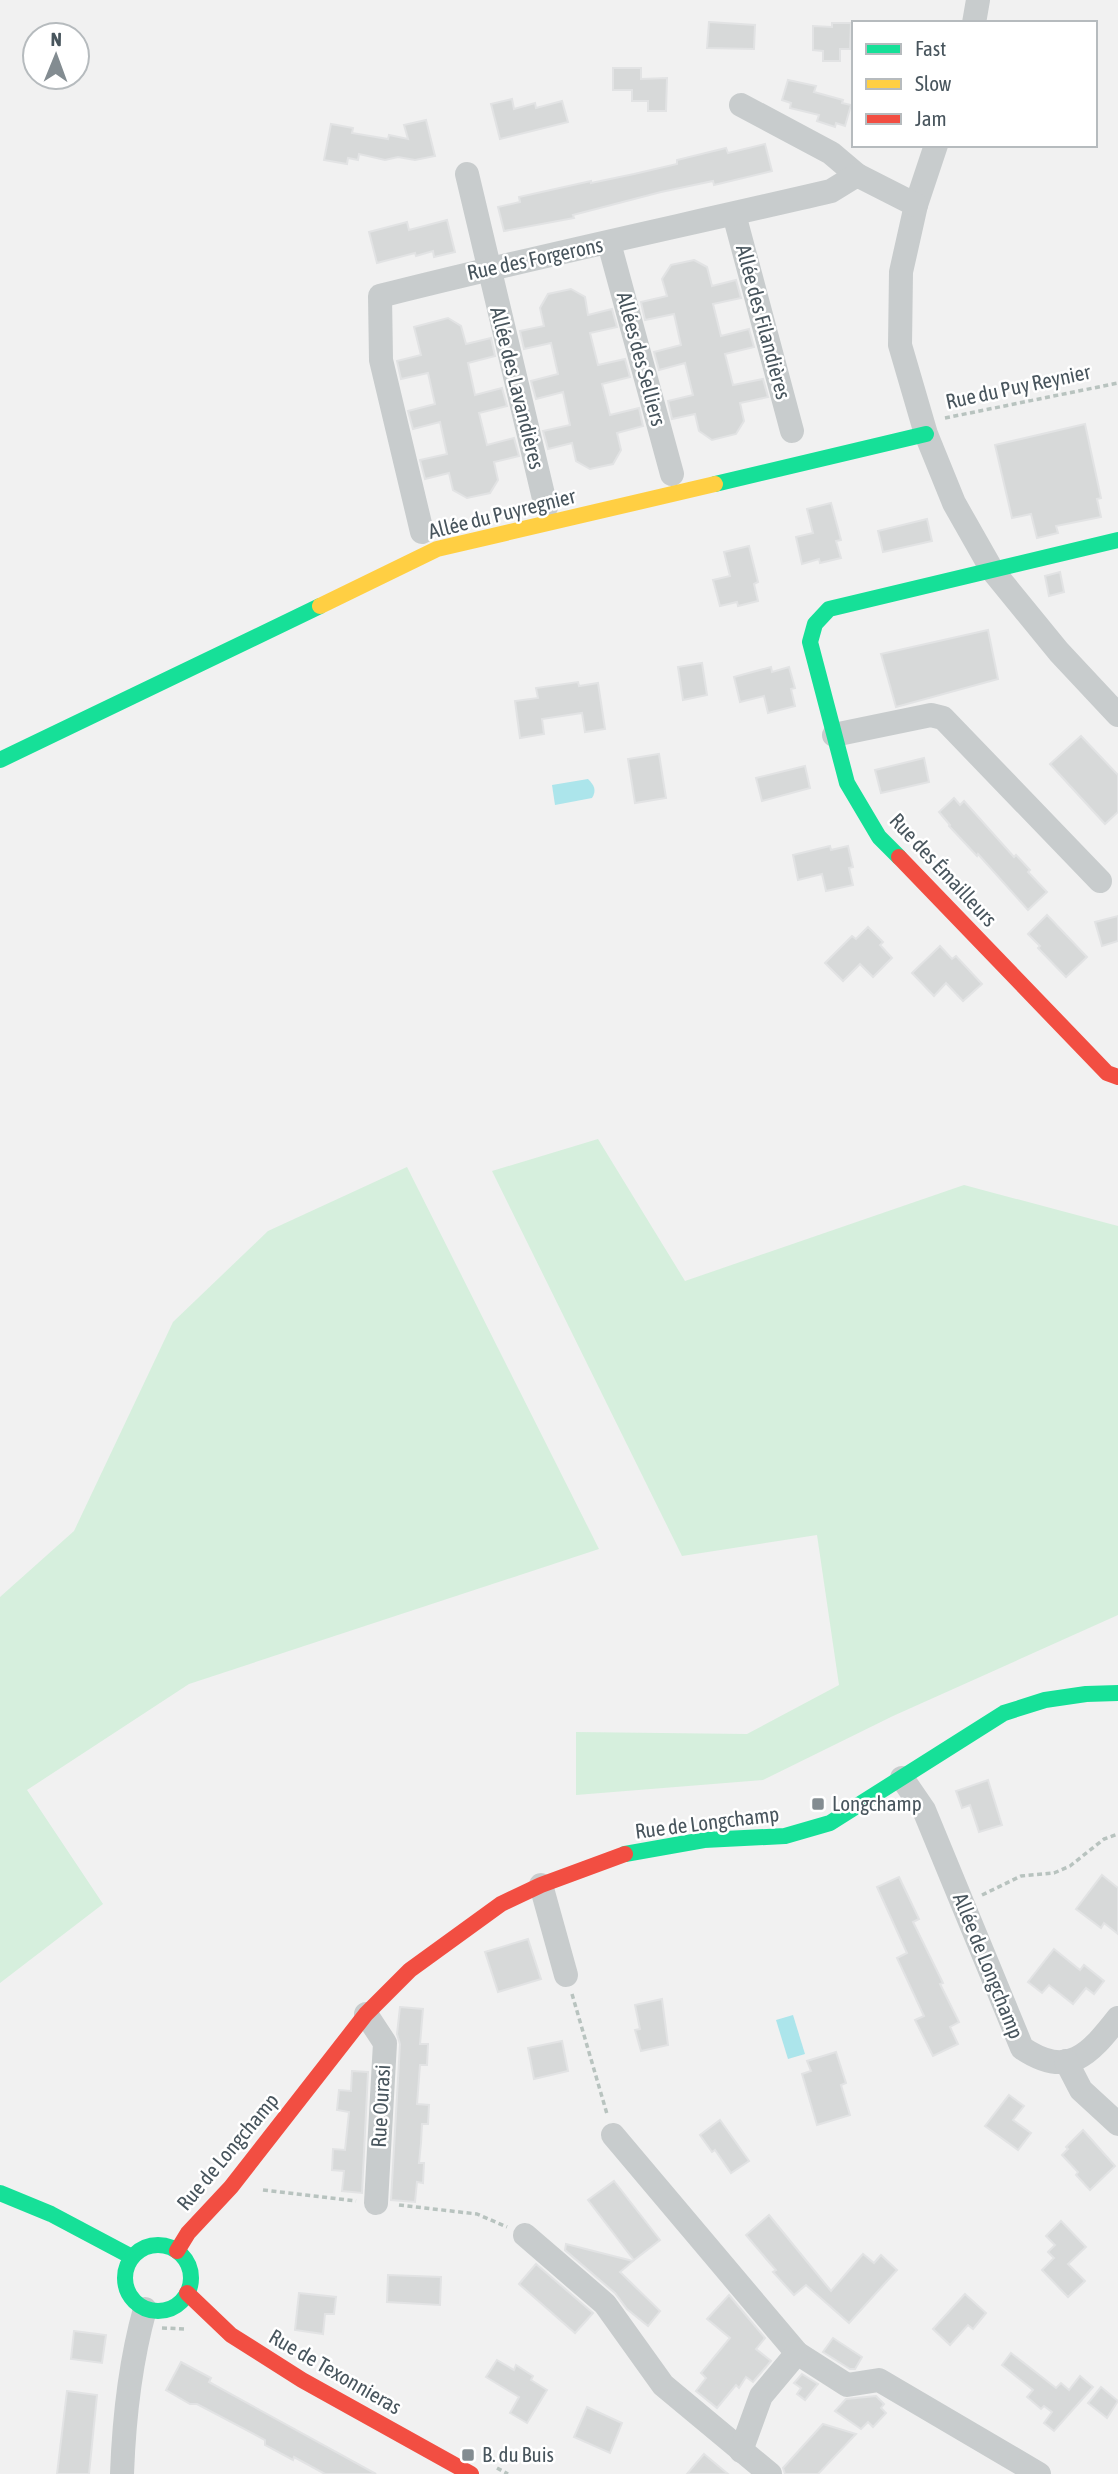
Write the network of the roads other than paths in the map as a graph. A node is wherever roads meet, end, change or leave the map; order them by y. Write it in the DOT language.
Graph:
graph roads {
  1 [pos="978,0"];
  2 [pos="974,21"];
  3 [pos="741,105"];
  4 [pos="935,147"];
  5 [pos="467,174"];
  6 [pos="857,176"];
  7 [pos="916,205"];
  8 [pos="734,214"];
  9 [pos="610,243"];
  10 [pos="488,268"];
  11 [pos="925,428"];
  12 [pos="792,431"];
  13 [pos="672,474"];
  14 [pos="546,508"];
  15 [pos="422,532"];
  16 [pos="1118,540"];
  17 [pos="992,570"];
  18 [pos="1118,715"];
  19 [pos="834,735"];
  20 [pos="0,760"];
  21 [pos="1100,881"];
  22 [pos="1118,1077"];
  23 [pos="1118,1693"];
  24 [pos="902,1778"];
  25 [pos="541,1885"];
  26 [pos="566,1975"];
  27 [pos="366,2014"];
  28 [pos="1118,2018"];
  29 [pos="1066,2061"];
  30 [pos="1118,2124"];
  31 [pos="613,2135"];
  32 [pos="0,2193"];
  33 [pos="376,2203"];
  34 [pos="525,2235"];
  35 [pos="177,2251"];
  36 [pos="132,2257"];
  37 [pos="187,2293"];
  38 [pos="145,2309"];
  39 [pos="797,2353"];
  40 [pos="741,2451"];
  41 [pos="122,2474"];
  42 [pos="471,2474"];
  43 [pos="770,2474"];
  44 [pos="1039,2474"];
  1 -- 2 [label="street"];
  3 -- 6 [label="street"];
  4 -- 7 [label="street"];
  5 -- 10 [label="street, Allée des Lavandières"];
  6 -- 7 [label="street"];
  6 -- 8 [label="street, Rue des Forgerons"];
  7 -- 11 [label="street"];
  8 -- 9 [label="street, Rue des Forgerons"];
  8 -- 12 [label="street, Allée des Filandières"];
  9 -- 10 [label="street, Rue des Forgerons"];
  9 -- 13 [label="street, Allées des Selliers"];
  10 -- 14 [label="street, Allée des Lavandières"];
  10 -- 15 [label="street, Rue des Forgerons"];
  11 -- 17 [label="street"];
  11 -- 20 [label="street, Allée du Puyregnier"];
  16 -- 17 [label="street, Rue des Émailleurs"];
  17 -- 18 [label="street"];
  17 -- 19 [label="street, Rue des Émailleurs"];
  19 -- 21 [label="street"];
  19 -- 22 [label="street, Rue des Émailleurs"];
  23 -- 24 [label="street, Rue de Longchamp"];
  24 -- 25 [label="street, Rue de Longchamp"];
  24 -- 29 [label="street, Allée de Longchamp"];
  25 -- 26 [label="street"];
  25 -- 27 [label="street, Rue de Longchamp"];
  27 -- 33 [label="street, Rue Ourasi"];
  27 -- 35 [label="street, Rue de Longchamp"];
  28 -- 29 [label="street"];
  29 -- 30 [label="street"];
  31 -- 39 [label="street"];
  32 -- 36 [label="street"];
  34 -- 40 [label="street"];
  35 -- 36 [label="street"];
  35 -- 37 [label="street"];
  36 -- 38 [label="street"];
  37 -- 38 [label="street"];
  37 -- 42 [label="street, Rue de Texonnieras"];
  38 -- 41 [label="street"];
  39 -- 40 [label="street"];
  39 -- 44 [label="street"];
  40 -- 43 [label="street"];
}
